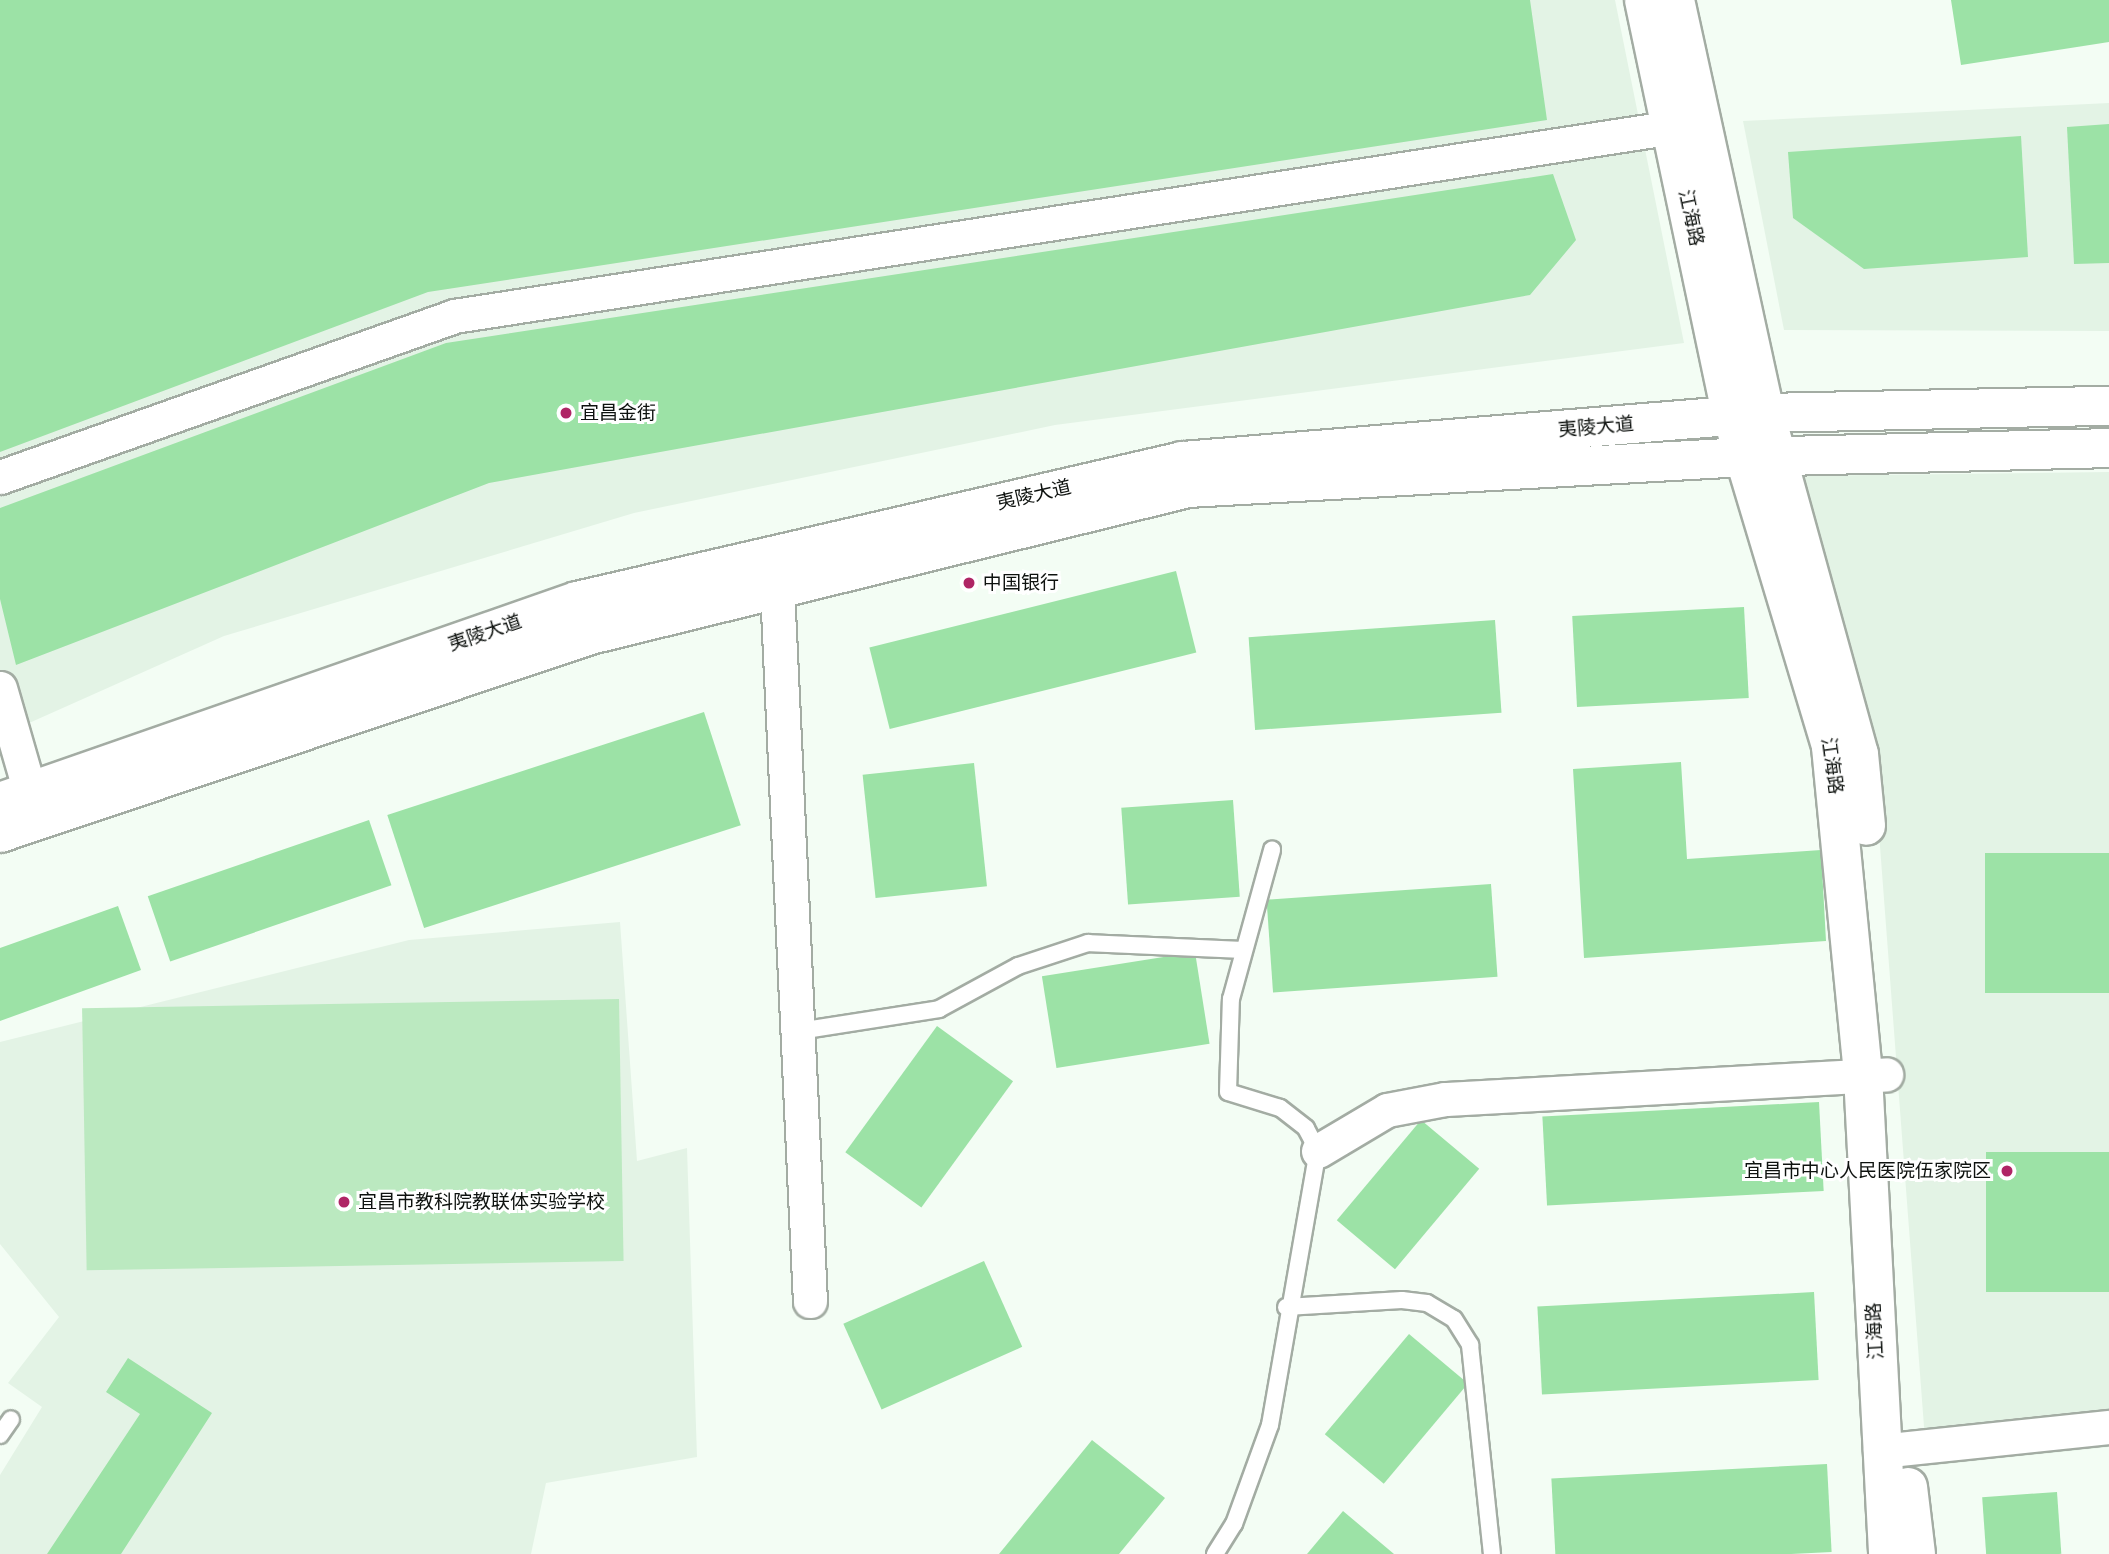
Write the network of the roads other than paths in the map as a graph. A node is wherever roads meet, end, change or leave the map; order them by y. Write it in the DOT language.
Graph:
graph roads {
  1 [pos="1644,0"];
  2 [pos="1675,0"];
  3 [pos="1672,127"];
  4 [pos="2109,406"];
  5 [pos="1749,414"];
  6 [pos="2109,448"];
  7 [pos="1760,457"];
  8 [pos="0,477"];
  9 [pos="777,589"];
  10 [pos="0,688"];
  11 [pos="15,797"];
  12 [pos="0,833"];
  13 [pos="1272,850"];
  14 [pos="1241,950"];
  15 [pos="799,1031"];
  16 [pos="1875,1075"];
  17 [pos="1318,1151"];
  18 [pos="810,1301"];
  19 [pos="1286,1307"];
  20 [pos="11,1419"];
  21 [pos="2109,1427"];
  22 [pos="0,1435"];
  23 [pos="1892,1451"];
  24 [pos="1215,1554"];
  25 [pos="1492,1554"];
  26 [pos="1888,1554"];
  27 [pos="1916,1554"];
  1 -- 3 [label="main road, 江海路"];
  2 -- 5 [label="main road, 江海路"];
  3 -- 5 [label="main road, 江海路"];
  3 -- 8 [label="street"];
  4 -- 5 [label="main road, 夷陵大道"];
  5 -- 7 [label="main road, 江海路"];
  5 -- 11 [label="main road, 夷陵大道"];
  6 -- 7 [label="main road, 夷陵大道"];
  7 -- 9 [label="main road, 夷陵大道"];
  7 -- 16 [label="main road, 江海路"];
  9 -- 12 [label="main road, 夷陵大道"];
  9 -- 15 [label="street"];
  10 -- 11 [label="street"];
  13 -- 14 [label="lane"];
  14 -- 15 [label="lane"];
  14 -- 17 [label="lane"];
  15 -- 18 [label="street"];
  16 -- 17 [label="street"];
  16 -- 23 [label="main road, 江海路"];
  17 -- 19 [label="lane"];
  19 -- 24 [label="lane"];
  19 -- 25 [label="lane"];
  20 -- 22 [label="lane"];
  21 -- 23 [label="street"];
  23 -- 26 [label="main road, 江海路"];
  23 -- 27 [label="main road, 江海路"];
}
